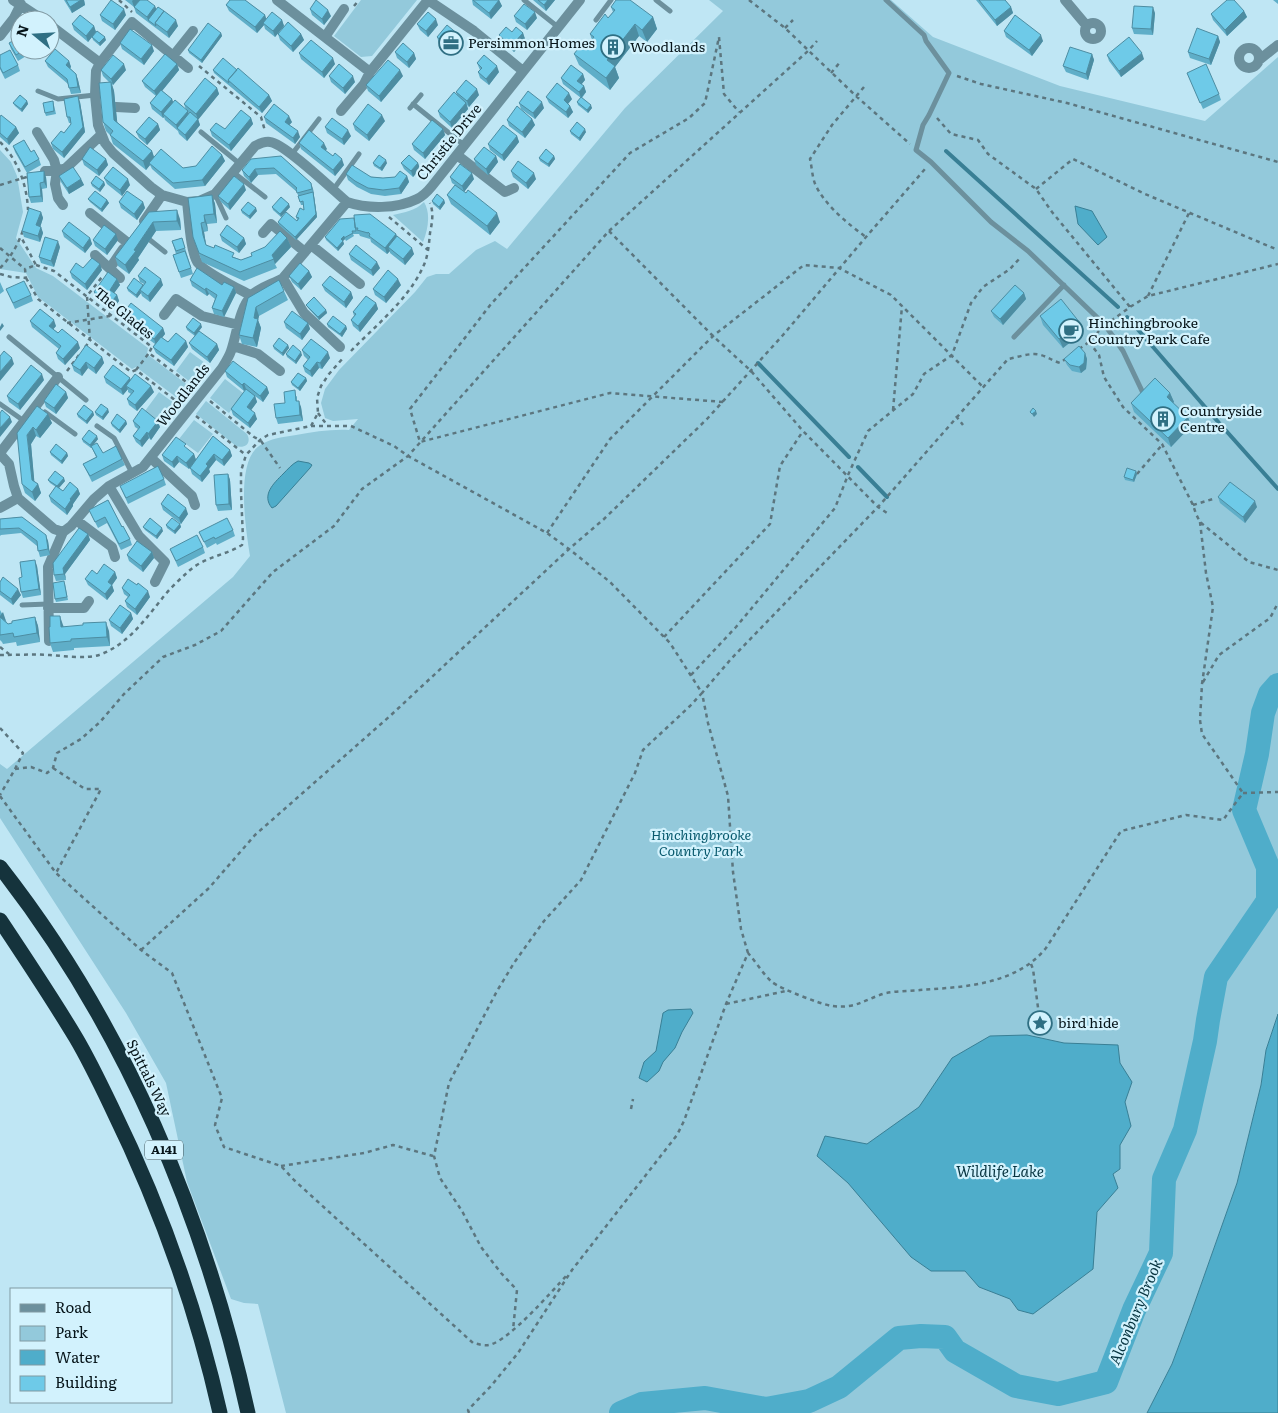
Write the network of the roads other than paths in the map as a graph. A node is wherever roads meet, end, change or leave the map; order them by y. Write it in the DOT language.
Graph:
graph roads {
  1 [pos="277,0"];
  2 [pos="428,0"];
  3 [pos="524,0"];
  4 [pos="580,0"];
  5 [pos="612,0"];
  6 [pos="656,0"];
  7 [pos="886,0"];
  8 [pos="1065,0"];
  9 [pos="17,2"];
  10 [pos="344,9"];
  11 [pos="29,10"];
  12 [pos="670,12"];
  13 [pos="596,20"];
  14 [pos="1086,25"];
  15 [pos="558,27"];
  16 [pos="193,31"];
  17 [pos="60,33"];
  18 [pos="0,36"];
  19 [pos="325,37"];
  20 [pos="1278,45"];
  21 [pos="173,56"];
  22 [pos="1259,60"];
  23 [pos="100,63"];
  24 [pos="188,68"];
  25 [pos="523,71"];
  26 [pos="370,72"];
  27 [pos="38,91"];
  28 [pos="95,95"];
  29 [pos="420,95"];
  30 [pos="116,107"];
  31 [pos="135,108"];
  32 [pos="341,112"];
  33 [pos="319,119"];
  34 [pos="37,132"];
  35 [pos="202,132"];
  36 [pos="101,135"];
  37 [pos="465,145"];
  38 [pos="292,154"];
  39 [pos="359,154"];
  40 [pos="457,155"];
  41 [pos="237,168"];
  42 [pos="45,171"];
  43 [pos="57,171"];
  44 [pos="514,188"];
  45 [pos="333,190"];
  46 [pos="215,194"];
  47 [pos="162,195"];
  48 [pos="265,197"];
  49 [pos="187,202"];
  50 [pos="347,202"];
  51 [pos="63,205"];
  52 [pos="90,213"];
  53 [pos="226,218"];
  54 [pos="263,233"];
  55 [pos="133,237"];
  56 [pos="150,240"];
  57 [pos="308,248"];
  58 [pos="165,252"];
  59 [pos="95,255"];
  60 [pos="110,268"];
  61 [pos="120,278"];
  62 [pos="283,278"];
  63 [pos="360,284"];
  64 [pos="1064,286"];
  65 [pos="252,296"];
  66 [pos="164,315"];
  67 [pos="239,325"];
  68 [pos="9,337"];
  69 [pos="1014,338"];
  70 [pos="233,346"];
  71 [pos="340,347"];
  72 [pos="280,371"];
  73 [pos="59,379"];
  74 [pos="1144,393"];
  75 [pos="86,400"];
  76 [pos="0,404"];
  77 [pos="36,406"];
  78 [pos="24,421"];
  79 [pos="97,426"];
  80 [pos="75,434"];
  81 [pos="0,454"];
  82 [pos="151,458"];
  83 [pos="132,474"];
  84 [pos="109,486"];
  85 [pos="18,498"];
  86 [pos="195,505"];
  87 [pos="0,508"];
  88 [pos="76,520"];
  89 [pos="63,532"];
  90 [pos="115,557"];
  91 [pos="155,582"];
  92 [pos="89,602"];
  93 [pos="22,604"];
  94 [pos="48,606"];
  95 [pos="49,641"];
  96 [pos="0,866"];
  97 [pos="0,920"];
  98 [pos="220,1413"];
  99 [pos="248,1413"];
  1 -- 19 [label="street"];
  2 -- 25 [label="street"];
  2 -- 26 [label="street"];
  3 -- 15 [label="lane"];
  4 -- 15 [label="street, Christie Drive"];
  5 -- 13 [label="lane"];
  6 -- 12 [label="lane"];
  7 -- 64 [label="lane"];
  8 -- 14 [label="street"];
  9 -- 11 [label="street"];
  9 -- 18 [label="street"];
  10 -- 19 [label="street"];
  15 -- 25 [label="street, Christie Drive"];
  16 -- 21 [label="street"];
  17 -- 23 [label="street"];
  19 -- 26 [label="street"];
  20 -- 22 [label="street"];
  21 -- 23 [label="street"];
  21 -- 24 [label="street"];
  23 -- 28 [label="street"];
  25 -- 37 [label="street, Christie Drive"];
  26 -- 32 [label="street"];
  27 -- 28 [label="lane"];
  28 -- 36 [label="street"];
  29 -- 37 [label="lane"];
  30 -- 31 [label="street"];
  33 -- 38 [label="lane"];
  34 -- 43 [label="street"];
  35 -- 41 [label="lane"];
  36 -- 43 [label="street"];
  36 -- 47 [label="street"];
  37 -- 40 [label="street, Christie Drive"];
  38 -- 41 [label="street"];
  38 -- 45 [label="street"];
  39 -- 45 [label="lane"];
  40 -- 44 [label="street"];
  40 -- 50 [label="street, Christie Drive"];
  41 -- 46 [label="street"];
  41 -- 48 [label="lane"];
  42 -- 43 [label="street"];
  43 -- 51 [label="street"];
  45 -- 50 [label="street"];
  46 -- 49 [label="street"];
  46 -- 53 [label="lane"];
  47 -- 49 [label="street"];
  47 -- 55 [label="street"];
  49 -- 65 [label="street"];
  50 -- 57 [label="street"];
  52 -- 55 [label="street"];
  54 -- 57 [label="street"];
  55 -- 60 [label="street"];
  56 -- 58 [label="lane"];
  57 -- 62 [label="street"];
  57 -- 63 [label="street"];
  59 -- 60 [label="street"];
  60 -- 61 [label="street"];
  62 -- 65 [label="street"];
  62 -- 71 [label="street"];
  64 -- 69 [label="lane"];
  64 -- 74 [label="lane"];
  65 -- 67 [label="street, Woodlands"];
  66 -- 67 [label="street"];
  67 -- 70 [label="street, Woodlands"];
  68 -- 73 [label="lane"];
  70 -- 72 [label="street"];
  70 -- 82 [label="street, Woodlands"];
  73 -- 75 [label="lane"];
  73 -- 77 [label="street"];
  76 -- 78 [label="lane"];
  77 -- 78 [label="street"];
  77 -- 80 [label="lane"];
  78 -- 81 [label="street"];
  79 -- 83 [label="lane"];
  81 -- 85 [label="street"];
  82 -- 83 [label="street, Woodlands"];
  82 -- 86 [label="street"];
  83 -- 84 [label="street, Woodlands"];
  84 -- 88 [label="street, Woodlands"];
  84 -- 91 [label="street"];
  85 -- 87 [label="street"];
  85 -- 89 [label="street"];
  88 -- 89 [label="street, Woodlands"];
  88 -- 90 [label="street"];
  89 -- 94 [label="street"];
  92 -- 94 [label="street"];
  93 -- 94 [label="lane"];
  94 -- 95 [label="street"];
  96 -- 99 [label="highway, Spittals Way / A141"];
  97 -- 98 [label="highway, A141"];
}
